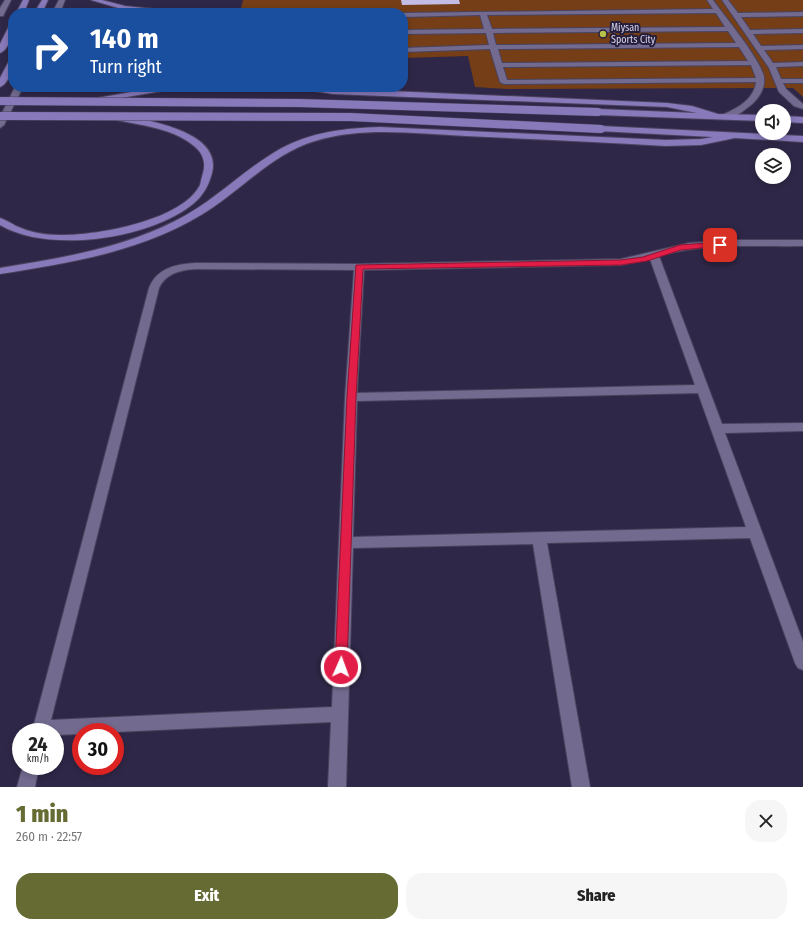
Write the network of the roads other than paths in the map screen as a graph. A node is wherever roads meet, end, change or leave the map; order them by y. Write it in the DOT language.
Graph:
graph roads {
  1 [pos="8,0"];
  2 [pos="94,0"];
  3 [pos="710,0"];
  4 [pos="725,0"];
  5 [pos="125,8"];
  6 [pos="717,11"];
  7 [pos="483,13"];
  8 [pos="0,14"];
  9 [pos="803,14"];
  10 [pos="408,15"];
  11 [pos="736,15"];
  12 [pos="730,29"];
  13 [pos="488,30"];
  14 [pos="803,31"];
  15 [pos="408,32"];
  16 [pos="748,32"];
  17 [pos="8,36"];
  18 [pos="741,46"];
  19 [pos="494,47"];
  20 [pos="803,47"];
  21 [pos="759,48"];
  22 [pos="408,50"];
  23 [pos="0,51"];
  24 [pos="753,63"];
  25 [pos="803,64"];
  26 [pos="771,65"];
  27 [pos="499,66"];
  28 [pos="8,70"];
  29 [pos="760,80"];
  30 [pos="778,81"];
  31 [pos="803,81"];
  32 [pos="0,85"];
  33 [pos="16,92"];
  34 [pos="142,92"];
  35 [pos="334,92"];
  36 [pos="0,101"];
  37 [pos="85,101"];
  38 [pos="803,107"];
  39 [pos="0,116"];
  40 [pos="105,116"];
  41 [pos="716,116"];
  42 [pos="725,117"];
  43 [pos="755,118"];
  44 [pos="791,119"];
  45 [pos="803,120"];
  46 [pos="0,125"];
  47 [pos="733,136"];
  48 [pos="803,139"];
  49 [pos="0,221"];
  50 [pos="803,243"];
  51 [pos="654,256"];
  52 [pos="359,267"];
  53 [pos="0,271"];
  54 [pos="702,389"];
  55 [pos="351,397"];
  56 [pos="803,427"];
  57 [pos="716,429"];
  58 [pos="755,532"];
  59 [pos="539,538"];
  60 [pos="347,543"];
  61 [pos="803,663"];
  62 [pos="339,714"];
  63 [pos="42,723"];
  64 [pos="64,729"];
  65 [pos="29,775"];
  66 [pos="26,787"];
  67 [pos="337,787"];
  68 [pos="581,787"];
  1 -- 8 [label="street"];
  2 -- 5 [label="main road"];
  3 -- 6 [label="street"];
  4 -- 11 [label="street"];
  6 -- 7 [label="street"];
  6 -- 12 [label="street"];
  7 -- 10 [label="street"];
  7 -- 13 [label="street"];
  9 -- 11 [label="street"];
  11 -- 16 [label="street"];
  12 -- 13 [label="street"];
  12 -- 18 [label="street"];
  13 -- 15 [label="street"];
  13 -- 19 [label="street"];
  14 -- 16 [label="street"];
  16 -- 21 [label="street"];
  17 -- 23 [label="main road"];
  18 -- 19 [label="street"];
  18 -- 24 [label="street"];
  19 -- 22 [label="street"];
  19 -- 27 [label="street"];
  20 -- 21 [label="street"];
  21 -- 26 [label="street"];
  24 -- 27 [label="street"];
  24 -- 29 [label="street"];
  25 -- 26 [label="street"];
  26 -- 30 [label="street"];
  27 -- 29 [label="street"];
  28 -- 32 [label="main road"];
  29 -- 42 [label="street"];
  30 -- 31 [label="street"];
  30 -- 38 [label="street"];
  33 -- 46 [label="street"];
  34 -- 37 [label="main road, bridge"];
  35 -- 41 [label="main road"];
  36 -- 37 [label="main road, bridge"];
  37 -- 41 [label="main road, bridge"];
  39 -- 40 [label="main road, bridge"];
  40 -- 47 [label="main road, bridge"];
  40 -- 49 [label="main road, bridge"];
  41 -- 42 [label="main road"];
  42 -- 43 [label="main road"];
  44 -- 45 [label="main road"];
  47 -- 48 [label="main road"];
  47 -- 53 [label="main road"];
  50 -- 51 [label="street"];
  51 -- 52 [label="street"];
  51 -- 54 [label="street"];
  52 -- 55 [label="street"];
  52 -- 63 [label="street"];
  54 -- 55 [label="street"];
  54 -- 57 [label="street"];
  55 -- 60 [label="street"];
  56 -- 57 [label="street"];
  57 -- 58 [label="street"];
  58 -- 59 [label="street"];
  58 -- 61 [label="street"];
  59 -- 60 [label="street"];
  59 -- 68 [label="street"];
  60 -- 62 [label="street"];
  62 -- 64 [label="street"];
  62 -- 67 [label="street"];
  65 -- 66 [label="street"];
}
